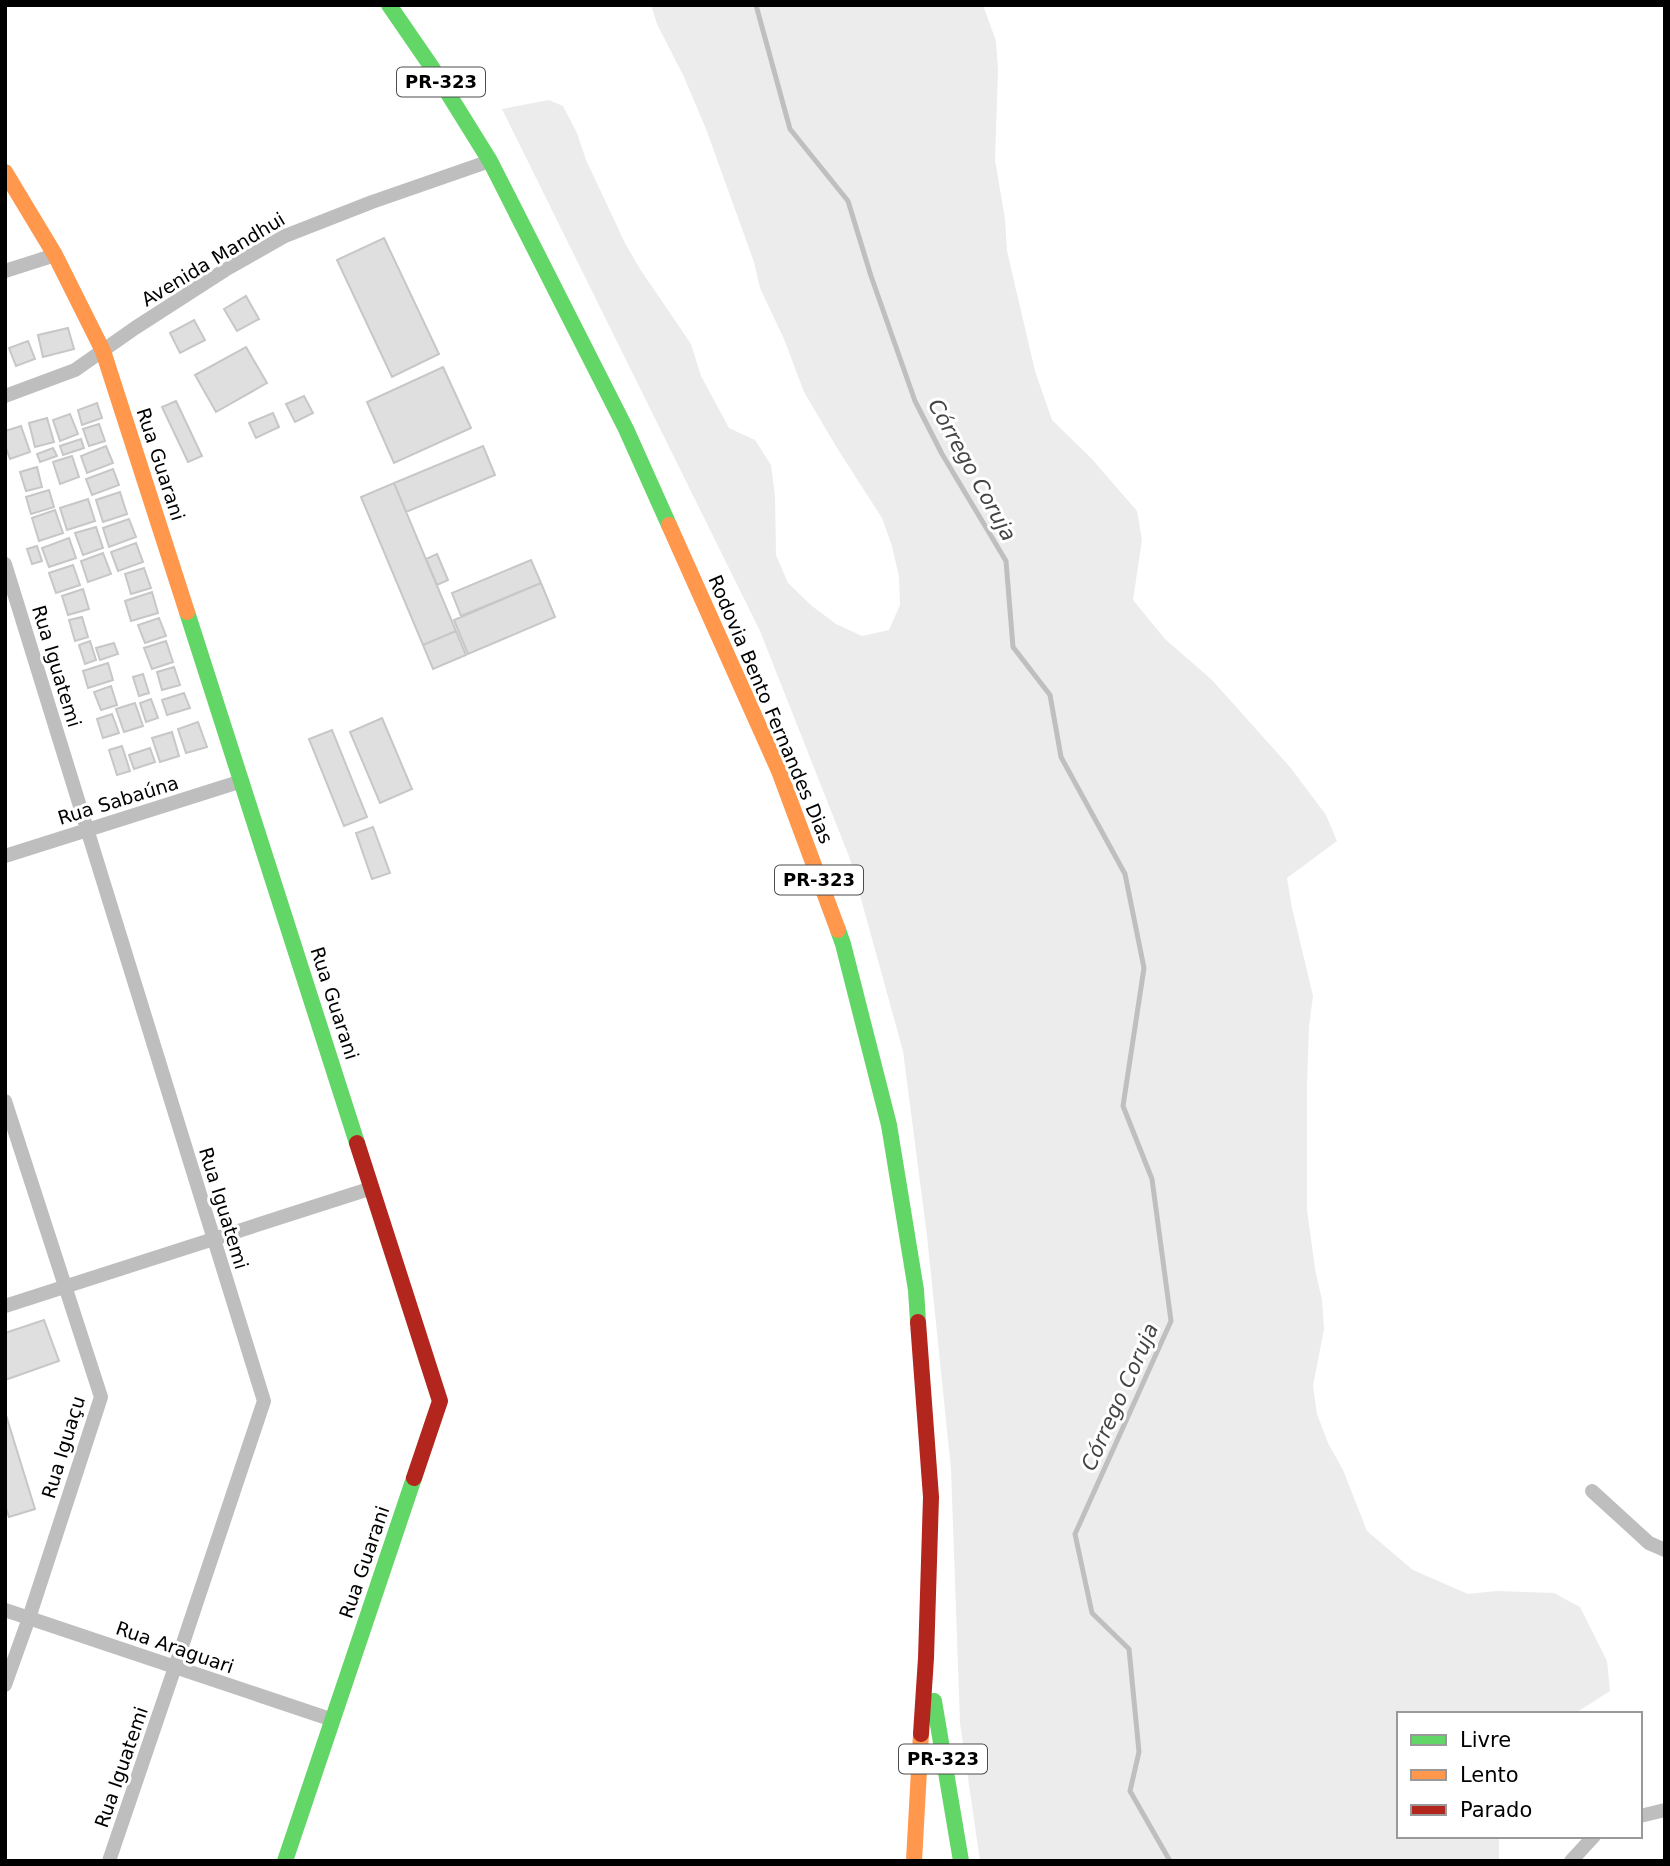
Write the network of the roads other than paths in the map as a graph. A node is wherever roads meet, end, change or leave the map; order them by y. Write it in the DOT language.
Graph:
graph roads {
  1 [pos="389,5"];
  2 [pos="490,160"];
  3 [pos="5,172"];
  4 [pos="55,256"];
  5 [pos="5,271"];
  6 [pos="103,351"];
  7 [pos="5,396"];
  8 [pos="5,564"];
  9 [pos="242,782"];
  10 [pos="88,830"];
  11 [pos="5,856"];
  12 [pos="5,1101"];
  13 [pos="372,1188"];
  14 [pos="214,1239"];
  15 [pos="66,1286"];
  16 [pos="5,1306"];
  17 [pos="1592,1491"];
  18 [pos="1665,1550"];
  19 [pos="5,1610"];
  20 [pos="29,1618"];
  21 [pos="926,1658"];
  22 [pos="176,1667"];
  23 [pos="5,1685"];
  24 [pos="333,1720"];
  25 [pos="1665,1810"];
  26 [pos="1642,1816"];
  27 [pos="1592,1838"];
  28 [pos="109,1861"];
  29 [pos="285,1861"];
  30 [pos="915,1861"];
  31 [pos="961,1861"];
  32 [pos="1570,1861"];
  1 -- 2 [label="main road, Rodovia Bento Fernandes Dias / PR-323"];
  2 -- 6 [label="street, Avenida Mandhui"];
  2 -- 21 [label="main road, Rodovia Bento Fernandes Dias / PR-323"];
  3 -- 4 [label="main road, Rua Guarani"];
  4 -- 5 [label="street"];
  4 -- 6 [label="main road, Rua Guarani"];
  6 -- 7 [label="street, Avenida Mandhui"];
  6 -- 9 [label="main road, Rua Guarani"];
  8 -- 10 [label="street, Rua Iguatemi"];
  9 -- 10 [label="street, Rua Sabaúna"];
  9 -- 13 [label="main road, Rua Guarani"];
  10 -- 11 [label="street, Rua Sabaúna"];
  10 -- 14 [label="street, Rua Iguatemi"];
  12 -- 15 [label="street, Rua Iguaçu"];
  13 -- 14 [label="street"];
  13 -- 24 [label="main road, Rua Guarani"];
  14 -- 15 [label="street"];
  14 -- 22 [label="street, Rua Iguatemi"];
  15 -- 16 [label="street"];
  15 -- 20 [label="street, Rua Iguaçu"];
  17 -- 18 [label="street"];
  19 -- 20 [label="street, Rua Araguari"];
  20 -- 22 [label="street, Rua Araguari"];
  20 -- 23 [label="street, Rua Iguaçu"];
  21 -- 30 [label="main road, Rodovia Bento Fernandes Dias / PR-323"];
  21 -- 31 [label="main road, Rodovia Bento Fernandes Dias / PR-323"];
  22 -- 24 [label="street, Rua Araguari"];
  22 -- 28 [label="street, Rua Iguatemi"];
  24 -- 29 [label="main road, Rua Guarani"];
  25 -- 26 [label="street"];
  27 -- 32 [label="street"];
}
